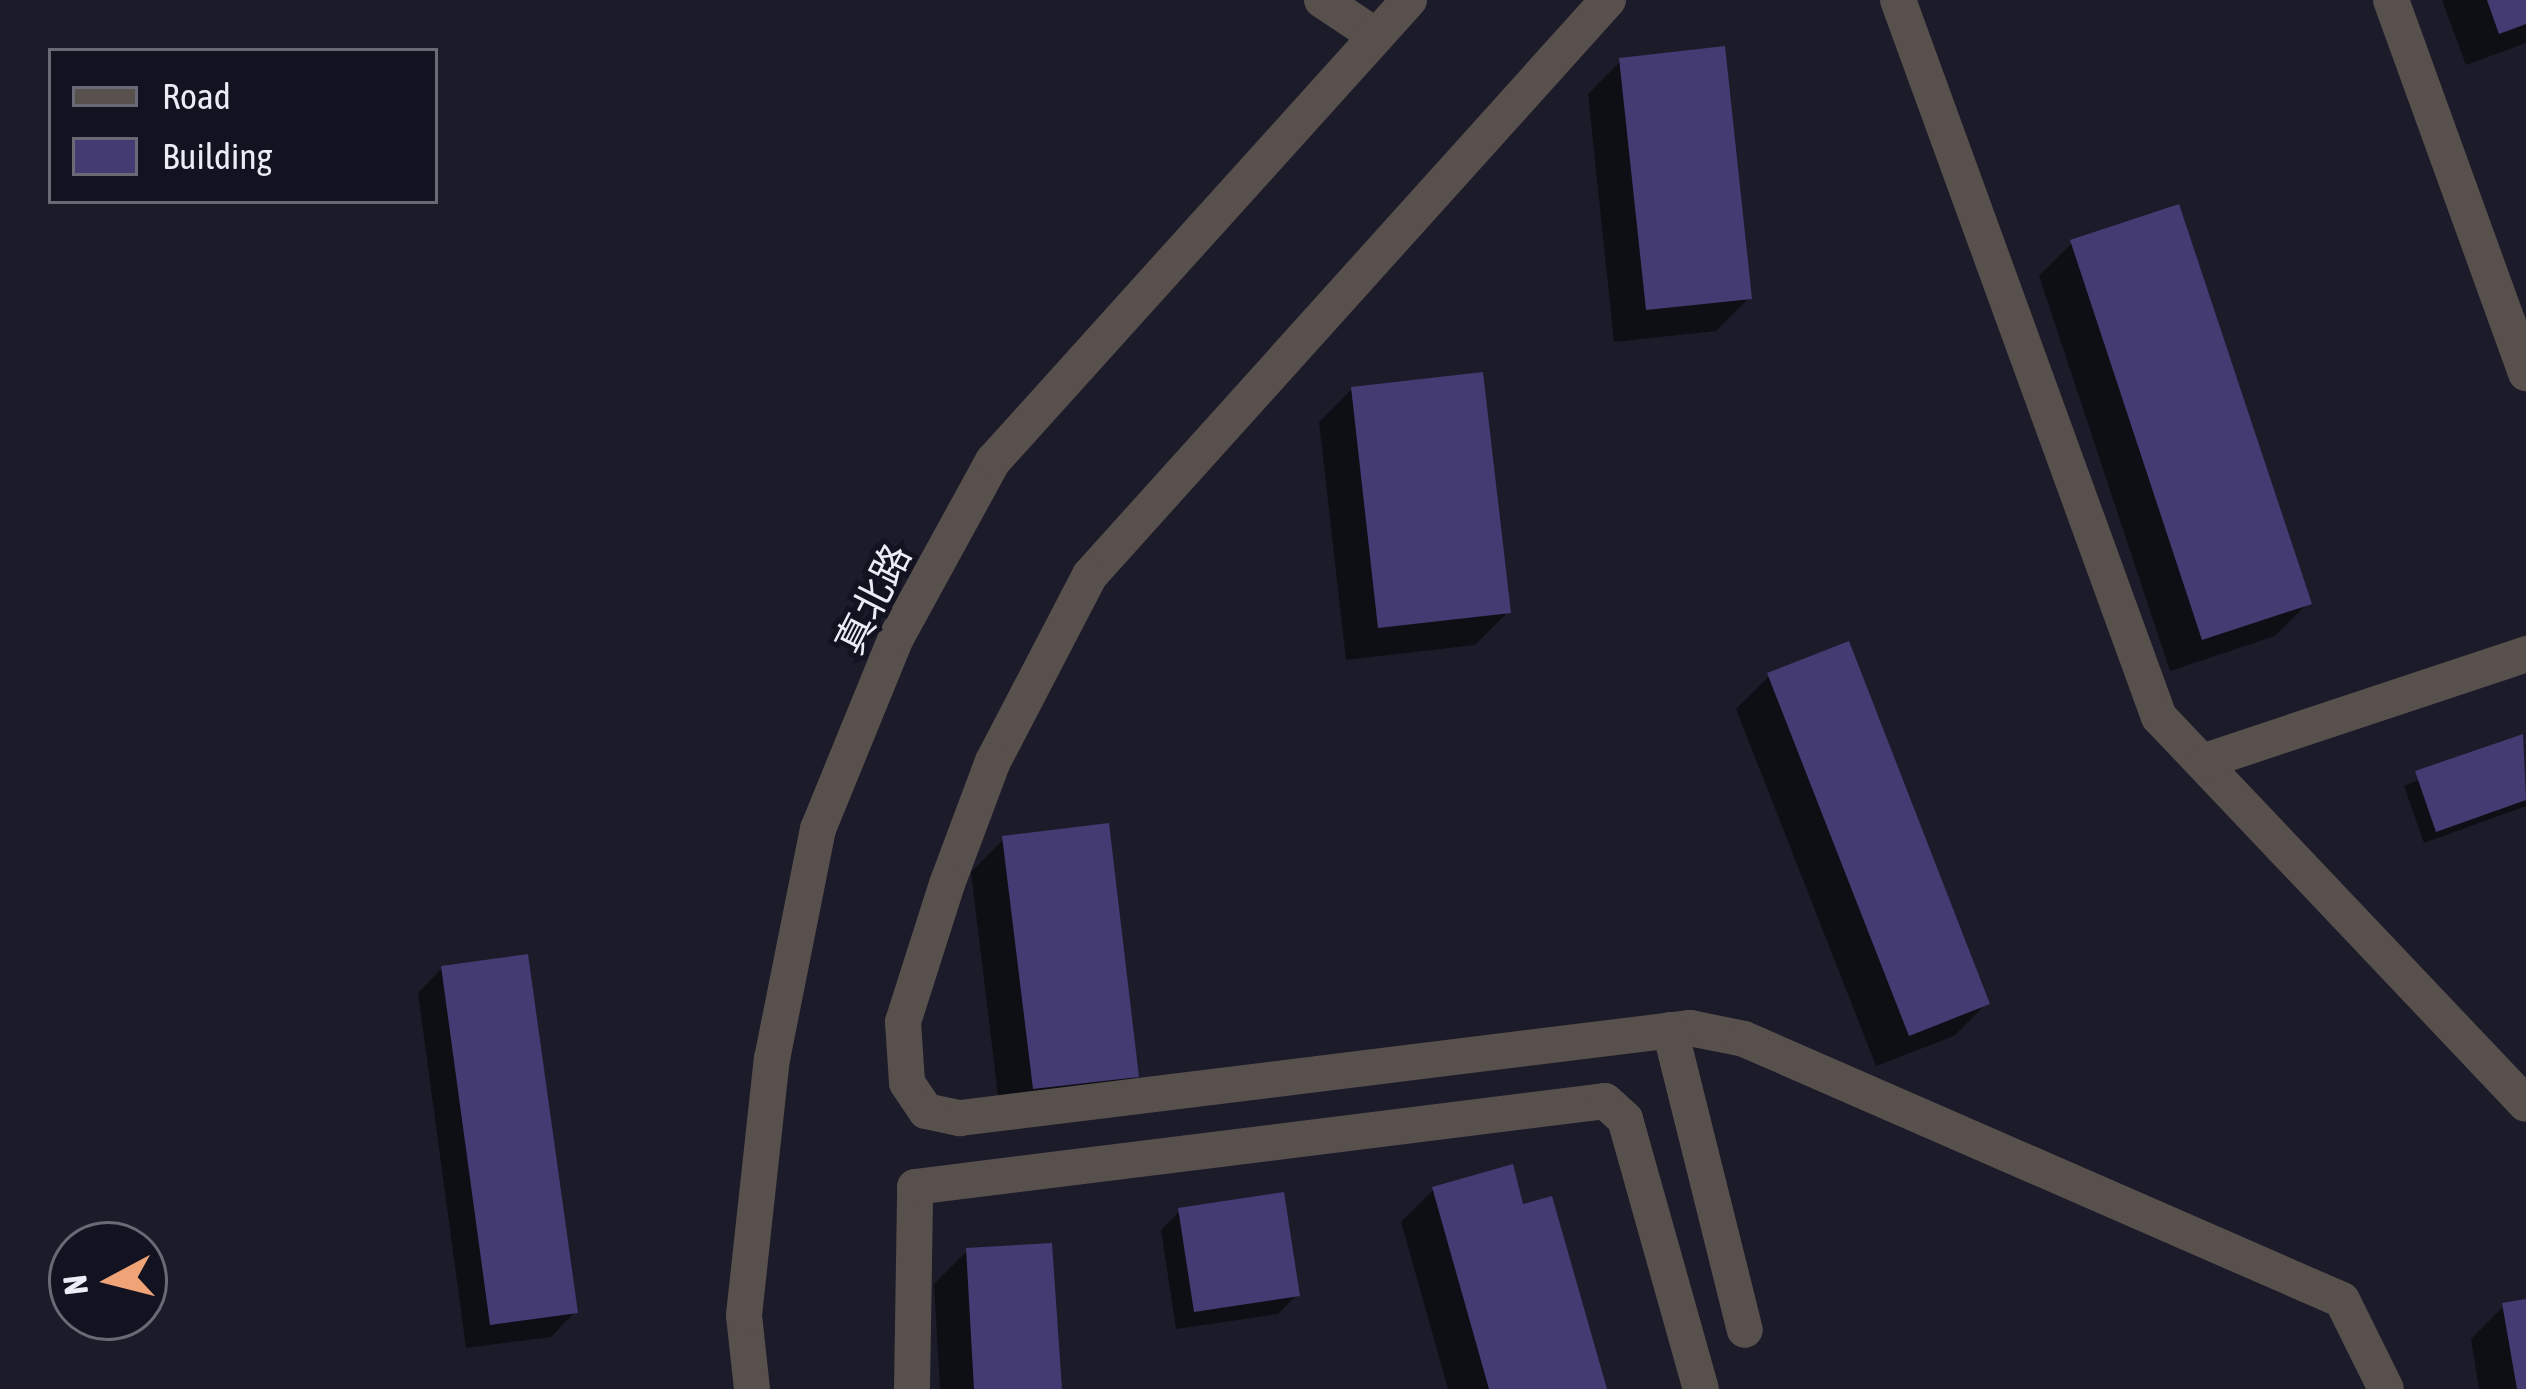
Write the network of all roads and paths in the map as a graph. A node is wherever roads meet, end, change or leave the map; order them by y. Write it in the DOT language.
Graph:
graph roads {
  1 [pos="1322,0"];
  2 [pos="1409,0"];
  3 [pos="1608,0"];
  4 [pos="1898,0"];
  5 [pos="2391,0"];
  6 [pos="1376,36"];
  7 [pos="2526,373"];
  8 [pos="2526,654"];
  9 [pos="2202,762"];
  10 [pos="1670,1030"];
  11 [pos="2526,1104"];
  12 [pos="1745,1330"];
  13 [pos="752,1389"];
  14 [pos="912,1389"];
  15 [pos="1701,1389"];
  16 [pos="2386,1389"];
  1 -- 6 [label="street"];
  2 -- 6 [label="street, 真北路"];
  3 -- 10 [label="street"];
  4 -- 9 [label="street"];
  5 -- 7 [label="street"];
  6 -- 13 [label="street, 真北路"];
  8 -- 9 [label="street"];
  9 -- 11 [label="street"];
  10 -- 12 [label="street"];
  10 -- 16 [label="street"];
  14 -- 15 [label="street"];
}
